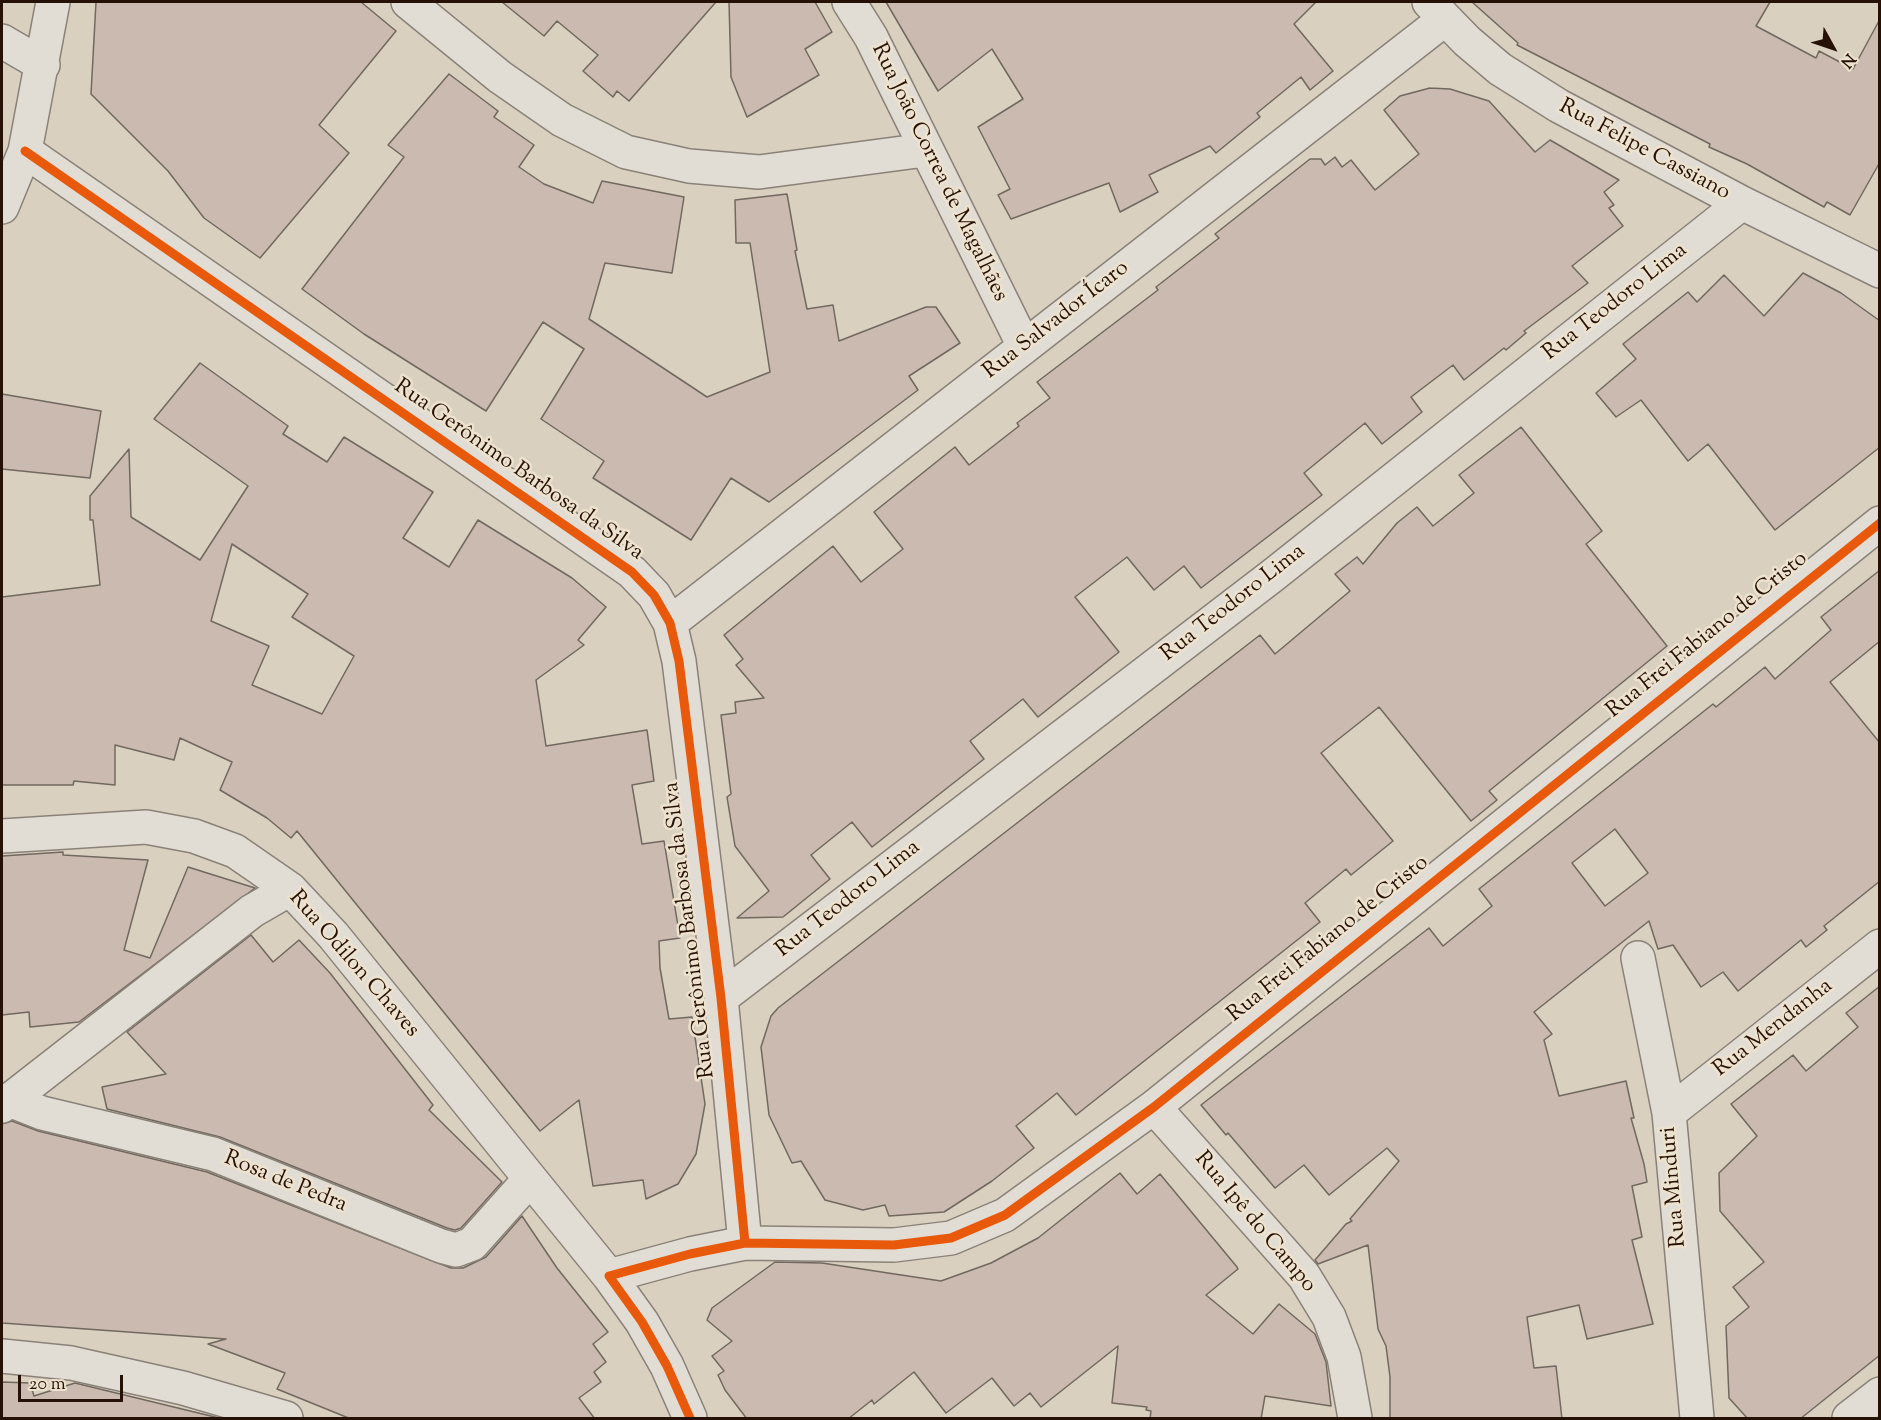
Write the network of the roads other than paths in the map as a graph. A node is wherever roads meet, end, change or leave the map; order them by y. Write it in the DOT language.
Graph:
graph roads {
  1 [pos="53,2"];
  2 [pos="408,2"];
  3 [pos="849,2"];
  4 [pos="1437,10"];
  5 [pos="2,40"];
  6 [pos="43,65"];
  7 [pos="925,150"];
  8 [pos="25,151"];
  9 [pos="1742,203"];
  10 [pos="2,207"];
  11 [pos="1880,271"];
  12 [pos="1024,346"];
  13 [pos="1880,523"];
  14 [pos="670,623"];
  15 [pos="2,836"];
  16 [pos="290,889"];
  17 [pos="1880,946"];
  18 [pos="1638,958"];
  19 [pos="721,998"];
  20 [pos="5,1103"];
  21 [pos="1154,1107"];
  22 [pos="1669,1113"];
  23 [pos="530,1179"];
  24 [pos="745,1243"];
  25 [pos="609,1276"];
  26 [pos="2,1356"];
  27 [pos="1880,1394"];
  28 [pos="243,1413"];
  29 [pos="286,1419"];
  30 [pos="690,1419"];
  31 [pos="1355,1419"];
  32 [pos="1697,1419"];
  33 [pos="1849,1419"];
  1 -- 6 [label="street"];
  2 -- 7 [label="street"];
  3 -- 7 [label="street, Rua João Correa de Magalhães"];
  4 -- 9 [label="street, Rua Felipe Cassiano"];
  4 -- 12 [label="street, Rua Salvador Ícaro"];
  5 -- 6 [label="street"];
  6 -- 8 [label="street"];
  7 -- 12 [label="street, Rua João Correa de Magalhães"];
  8 -- 10 [label="street"];
  8 -- 14 [label="street, Rua Gerônimo Barbosa da Silva"];
  9 -- 11 [label="street, Rua Felipe Cassiano"];
  9 -- 19 [label="street, Rua Teodoro Lima"];
  12 -- 14 [label="street, Rua Salvador Ícaro"];
  13 -- 21 [label="street, Rua Frei Fabiano de Cristo"];
  14 -- 19 [label="street, Rua Gerônimo Barbosa da Silva"];
  15 -- 16 [label="street, Rua Odilon Chaves"];
  16 -- 20 [label="street"];
  16 -- 23 [label="street, Rua Odilon Chaves"];
  17 -- 22 [label="street, Rua Mendanha"];
  18 -- 22 [label="street, Rua Minduri"];
  19 -- 24 [label="street, Rua Gerônimo Barbosa da Silva"];
  20 -- 23 [label="street, Rosa de Pedra"];
  21 -- 24 [label="street, Rua Frei Fabiano de Cristo"];
  21 -- 31 [label="street, Rua Ipê do Campo"];
  22 -- 32 [label="street, Rua Minduri"];
  23 -- 25 [label="street, Rua Odilon Chaves"];
  24 -- 25 [label="street, Rua Frei Fabiano de Cristo"];
  25 -- 30 [label="street, Rua Odilon Chaves"];
  26 -- 28 [label="street"];
  27 -- 33 [label="street"];
  28 -- 29 [label="street"];
}
